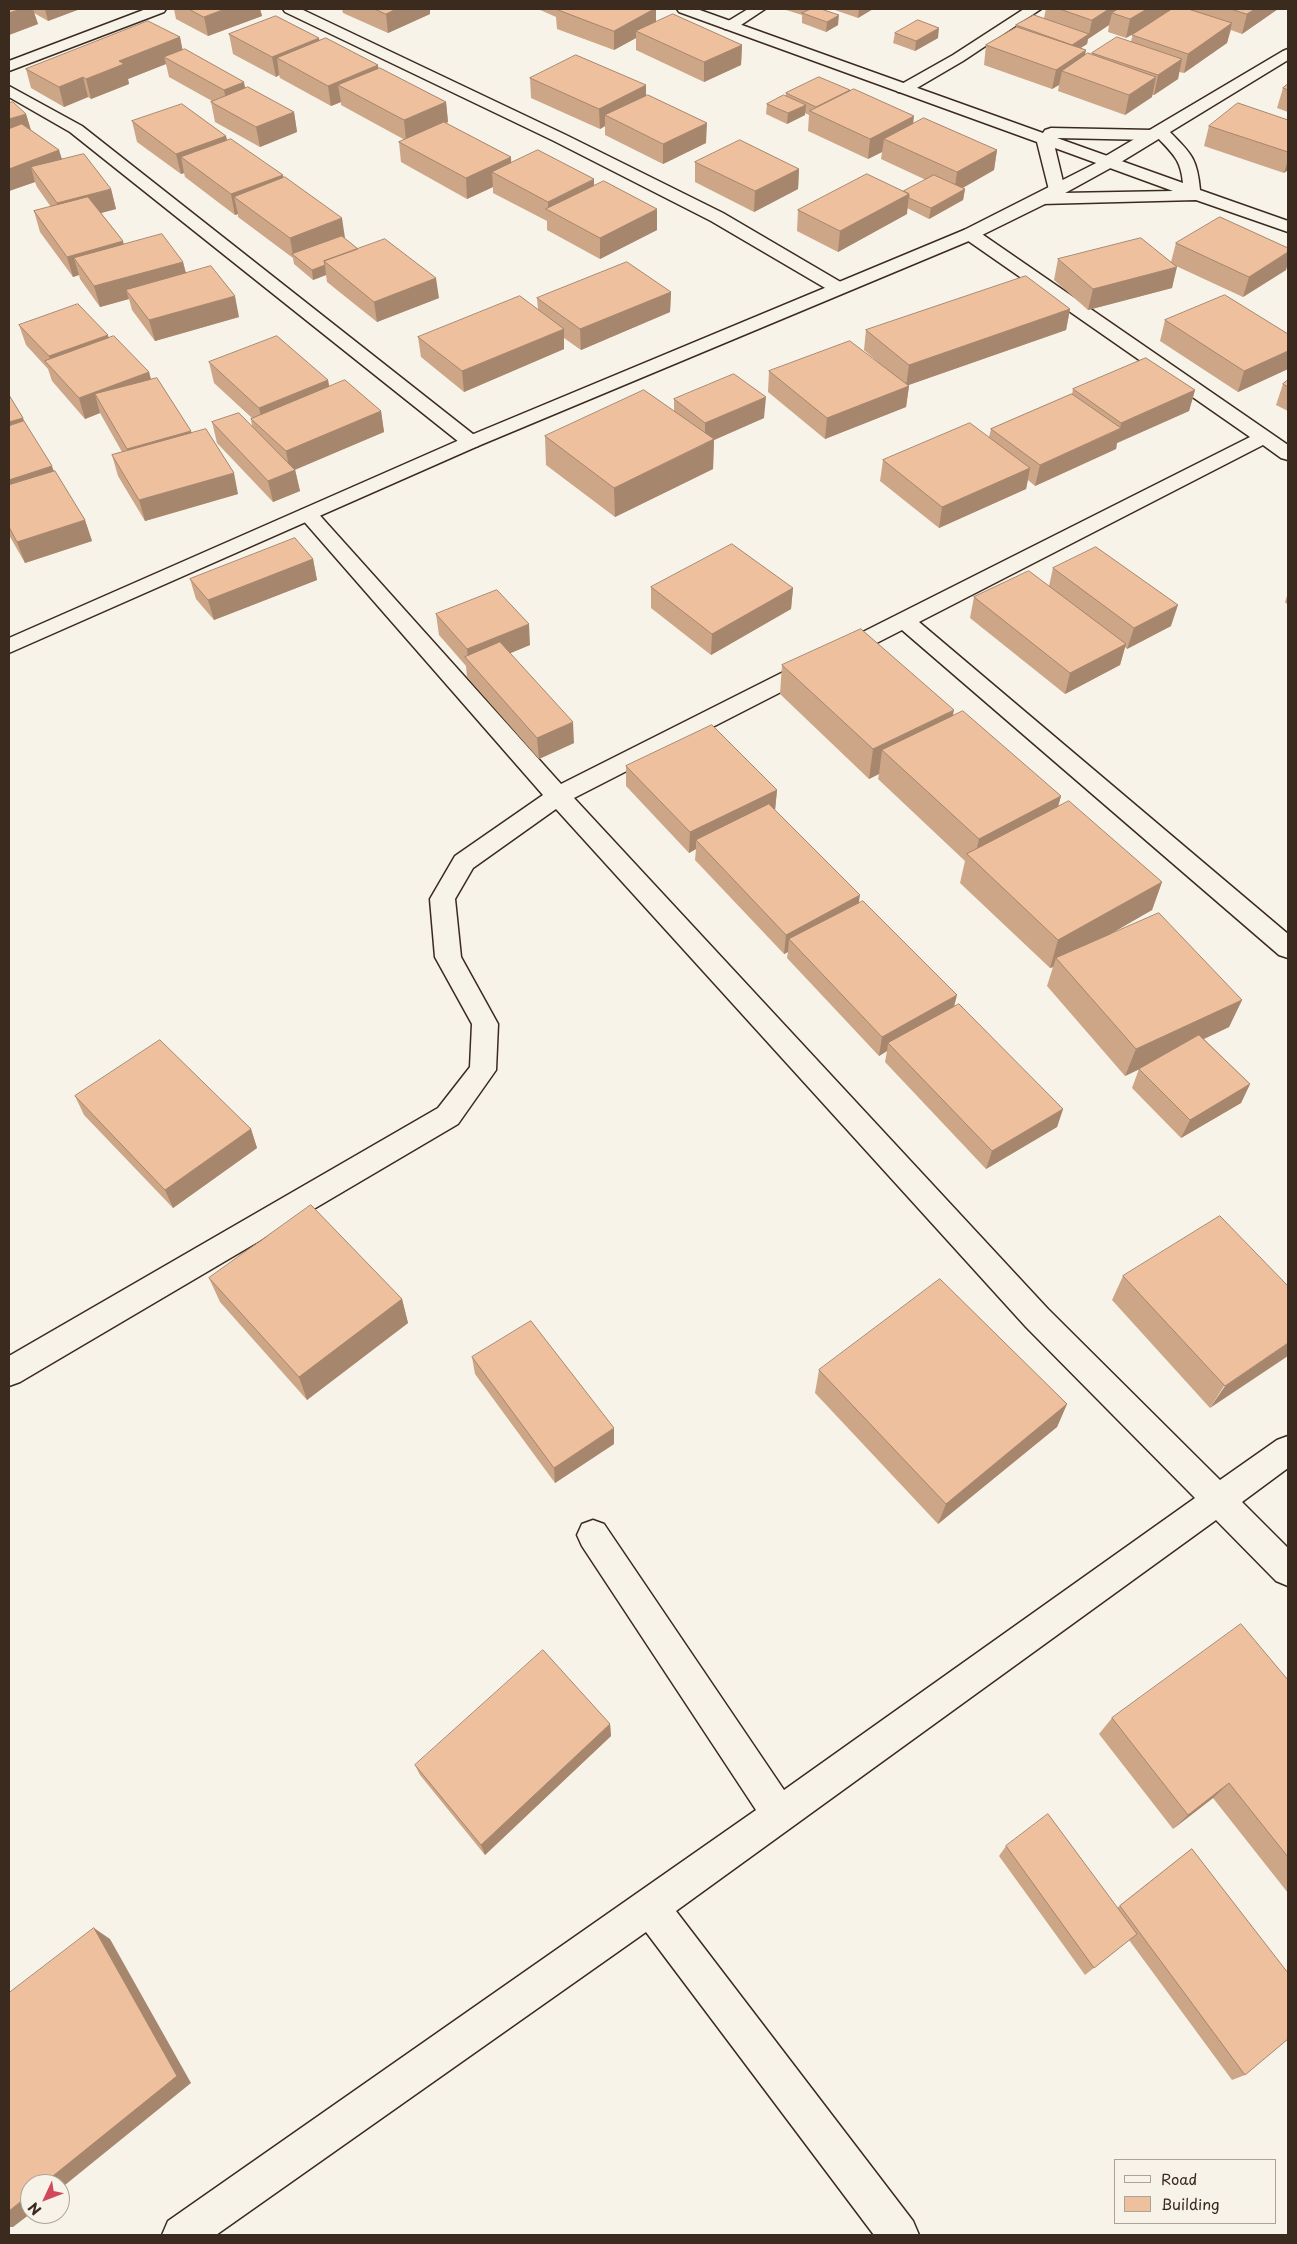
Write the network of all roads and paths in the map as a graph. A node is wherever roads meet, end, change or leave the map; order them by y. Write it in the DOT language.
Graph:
graph roads {
  1 [pos="159,9"];
  2 [pos="290,9"];
  3 [pos="684,9"];
  4 [pos="758,9"];
  5 [pos="1034,9"];
  6 [pos="730,26"];
  7 [pos="1288,54"];
  8 [pos="9,66"];
  9 [pos="904,89"];
  10 [pos="9,90"];
  11 [pos="1028,132"];
  12 [pos="1156,133"];
  13 [pos="1044,138"];
  14 [pos="1110,161"];
  15 [pos="1198,193"];
  16 [pos="1049,195"];
  17 [pos="1288,227"];
  18 [pos="970,234"];
  19 [pos="838,288"];
  20 [pos="1264,437"];
  21 [pos="471,442"];
  22 [pos="1288,454"];
  23 [pos="308,514"];
  24 [pos="904,620"];
  25 [pos="9,646"];
  26 [pos="558,796"];
  27 [pos="1288,948"];
  28 [pos="9,1372"];
  29 [pos="1288,1450"];
  30 [pos="1218,1498"];
  31 [pos="592,1535"];
  32 [pos="1288,1570"];
  33 [pos="780,1814"];
  34 [pos="650,1907"];
  35 [pos="182,2235"];
  36 [pos="899,2235"];
  1 -- 8 [label="street"];
  2 -- 19 [label="street"];
  3 -- 6 [label="street"];
  4 -- 6 [label="street"];
  5 -- 9 [label="street"];
  6 -- 9 [label="street"];
  7 -- 12 [label="street"];
  9 -- 11 [label="street"];
  10 -- 21 [label="street"];
  11 -- 12 [label="street"];
  11 -- 13 [label="street"];
  12 -- 14 [label="street"];
  12 -- 15 [label="street"];
  13 -- 14 [label="street"];
  13 -- 16 [label="street"];
  14 -- 15 [label="street"];
  14 -- 16 [label="street"];
  15 -- 16 [label="street"];
  15 -- 17 [label="street"];
  16 -- 18 [label="street"];
  18 -- 19 [label="street"];
  18 -- 20 [label="street"];
  19 -- 21 [label="street"];
  20 -- 22 [label="street"];
  20 -- 24 [label="street"];
  21 -- 23 [label="street"];
  23 -- 25 [label="street"];
  23 -- 26 [label="street"];
  24 -- 26 [label="street"];
  24 -- 27 [label="street"];
  26 -- 28 [label="street"];
  26 -- 30 [label="street"];
  29 -- 30 [label="street"];
  30 -- 32 [label="street"];
  30 -- 33 [label="street"];
  31 -- 33 [label="street"];
  33 -- 34 [label="street"];
  34 -- 35 [label="street"];
  34 -- 36 [label="street"];
}
